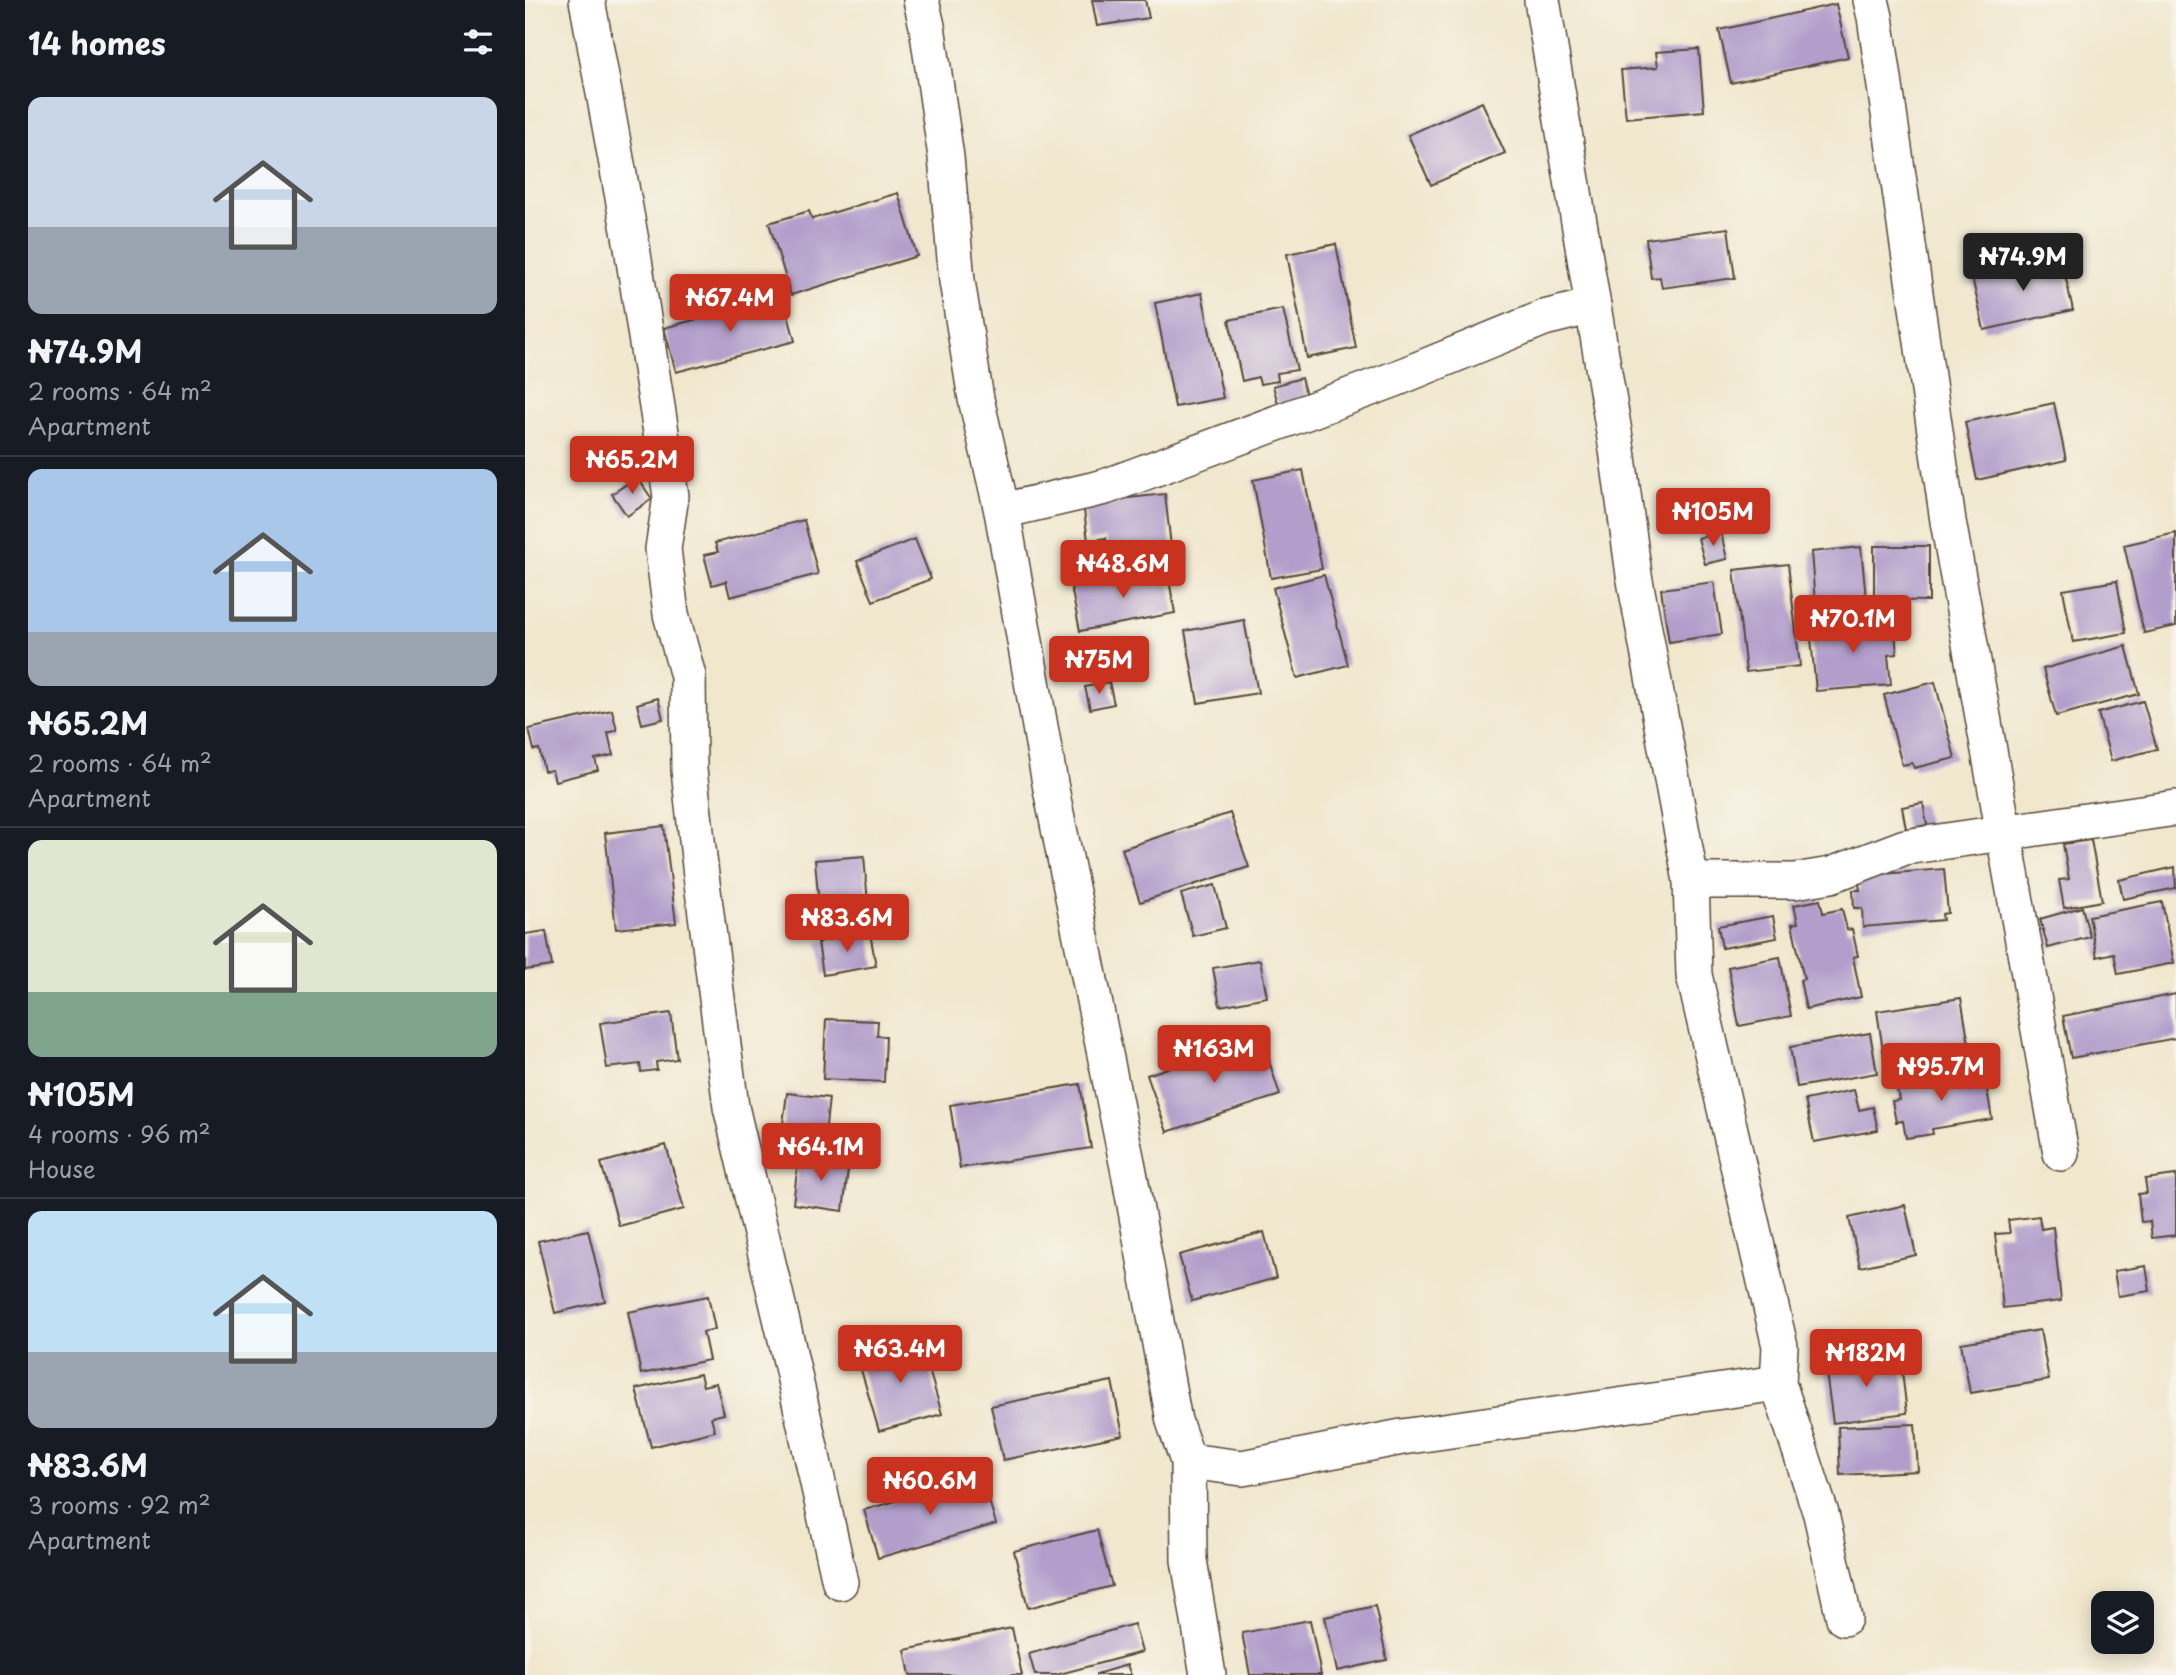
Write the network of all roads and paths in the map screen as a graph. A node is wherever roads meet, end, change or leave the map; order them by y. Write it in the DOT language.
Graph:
graph roads {
  1 [pos="587,0"];
  2 [pos="921,0"];
  3 [pos="1542,0"];
  4 [pos="1871,0"];
  5 [pos="1593,306"];
  6 [pos="1002,511"];
  7 [pos="2176,808"];
  8 [pos="2003,832"];
  9 [pos="1691,881"];
  10 [pos="2061,1153"];
  11 [pos="1778,1383"];
  12 [pos="1188,1461"];
  13 [pos="840,1582"];
  14 [pos="1844,1618"];
  15 [pos="1208,1675"];
  1 -- 13 [label="street"];
  2 -- 6 [label="street"];
  3 -- 5 [label="street"];
  4 -- 8 [label="street"];
  5 -- 6 [label="street"];
  5 -- 9 [label="street"];
  6 -- 12 [label="street"];
  7 -- 8 [label="street"];
  8 -- 9 [label="street"];
  8 -- 10 [label="street"];
  9 -- 11 [label="street"];
  11 -- 12 [label="street"];
  11 -- 14 [label="street"];
  12 -- 15 [label="street"];
}
